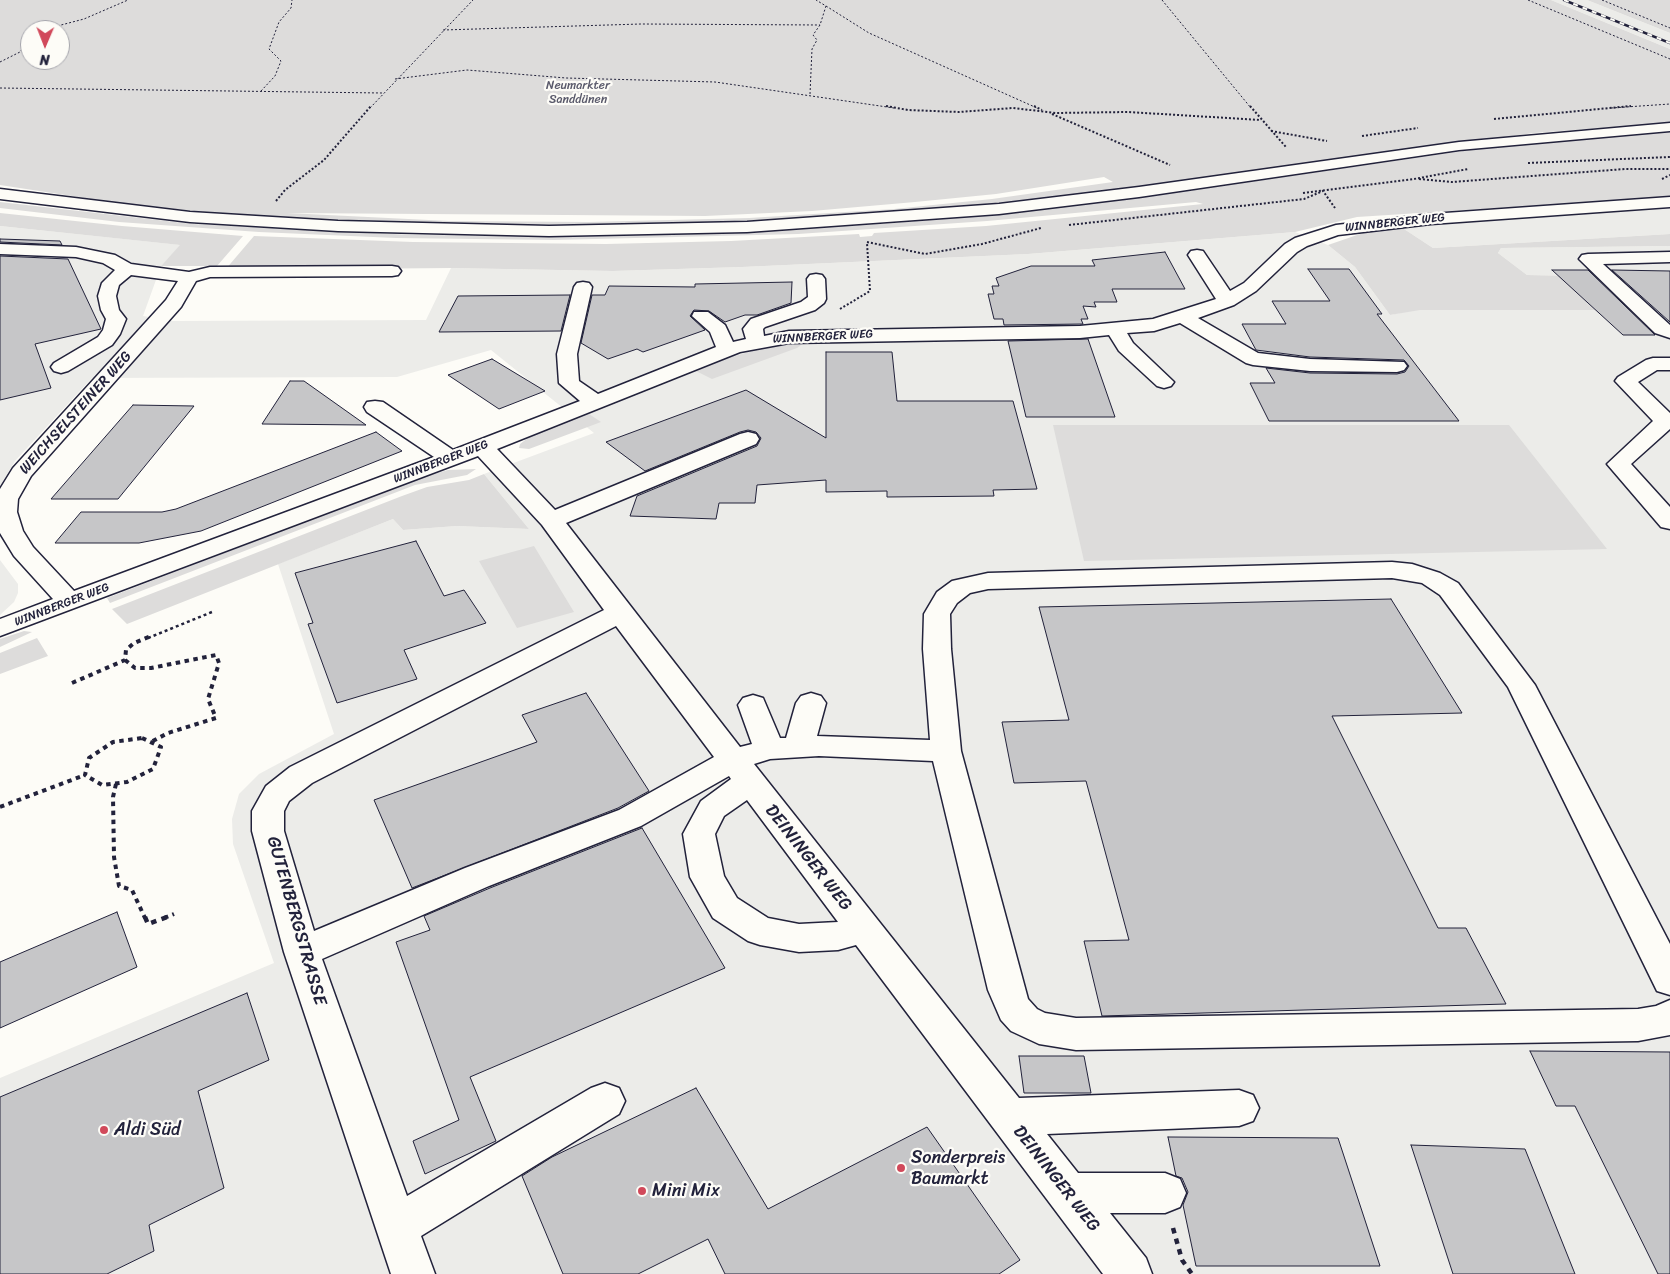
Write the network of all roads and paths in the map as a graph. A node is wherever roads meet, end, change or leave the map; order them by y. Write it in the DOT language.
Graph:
graph roads {
  1 [pos="128,0"];
  2 [pos="292,0"];
  3 [pos="473,0"];
  4 [pos="816,0"];
  5 [pos="1162,0"];
  6 [pos="1528,0"];
  7 [pos="1602,0"];
  8 [pos="826,6"];
  9 [pos="70,23"];
  10 [pos="820,25"];
  11 [pos="1670,28"];
  12 [pos="443,30"];
  13 [pos="20,52"];
  14 [pos="1670,59"];
  15 [pos="0,62"];
  16 [pos="395,79"];
  17 [pos="0,88"];
  18 [pos="261,91"];
  19 [pos="382,93"];
  20 [pos="810,94"];
  21 [pos="1670,104"];
  22 [pos="1045,111"];
  23 [pos="1261,120"];
  24 [pos="1485,120"];
  25 [pos="1425,127"];
  26 [pos="1670,127"];
  27 [pos="1271,131"];
  28 [pos="1357,137"];
  29 [pos="1311,143"];
  30 [pos="1277,149"];
  31 [pos="1166,169"];
  32 [pos="1670,169"];
  33 [pos="1414,179"];
  34 [pos="1323,191"];
  35 [pos="0,194"];
  36 [pos="1670,202"];
  37 [pos="275,203"];
  38 [pos="1431,218"];
  39 [pos="1061,226"];
  40 [pos="1042,228"];
  41 [pos="1458,233"];
  42 [pos="867,242"];
  43 [pos="0,249"];
  44 [pos="1197,255"];
  45 [pos="1670,257"];
  46 [pos="127,269"];
  47 [pos="392,271"];
  48 [pos="189,277"];
  49 [pos="816,279"];
  50 [pos="582,287"];
  51 [pos="1227,301"];
  52 [pos="701,316"];
  53 [pos="1183,317"];
  54 [pos="1115,330"];
  55 [pos="1670,332"];
  56 [pos="756,342"];
  57 [pos="728,350"];
  58 [pos="1670,364"];
  59 [pos="1397,366"];
  60 [pos="61,367"];
  61 [pos="1164,382"];
  62 [pos="595,402"];
  63 [pos="375,407"];
  64 [pos="748,438"];
  65 [pos="482,447"];
  66 [pos="450,458"];
  67 [pos="29,464"];
  68 [pos="0,465"];
  69 [pos="551,520"];
  70 [pos="1670,522"];
  71 [pos="70,602"];
  72 [pos="212,612"];
  73 [pos="620,613"];
  74 [pos="0,628"];
  75 [pos="124,660"];
  76 [pos="72,683"];
  77 [pos="812,703"];
  78 [pos="753,705"];
  79 [pos="151,742"];
  80 [pos="799,747"];
  81 [pos="769,749"];
  82 [pos="946,751"];
  83 [pos="741,771"];
  84 [pos="85,775"];
  85 [pos="116,784"];
  86 [pos="0,807"];
  87 [pos="174,914"];
  88 [pos="863,929"];
  89 [pos="302,952"];
  90 [pos="1670,980"];
  91 [pos="1670,1016"];
  92 [pos="605,1101"];
  93 [pos="1239,1108"];
  94 [pos="1007,1117"];
  95 [pos="1067,1193"];
  96 [pos="1165,1193"];
  97 [pos="396,1227"];
  98 [pos="413,1274"];
  99 [pos="1130,1274"];
  100 [pos="1192,1274"];
  1 -- 9 [label="path"];
  2 -- 18 [label="path"];
  3 -- 12 [label="path"];
  4 -- 8 [label="path"];
  5 -- 23 [label="path"];
  6 -- 14 [label="path"];
  7 -- 11 [label="path"];
  8 -- 10 [label="path"];
  8 -- 22 [label="path"];
  10 -- 12 [label="path"];
  10 -- 20 [label="path"];
  12 -- 16 [label="path"];
  13 -- 15 [label="path"];
  16 -- 19 [label="path"];
  16 -- 20 [label="path"];
  17 -- 18 [label="path"];
  18 -- 19 [label="path"];
  19 -- 37 [label="path"];
  20 -- 22 [label="path"];
  21 -- 24 [label="path"];
  22 -- 23 [label="path"];
  22 -- 31 [label="path"];
  23 -- 27 [label="path"];
  25 -- 28 [label="path"];
  26 -- 35 [label="street"];
  27 -- 29 [label="path"];
  27 -- 30 [label="path"];
  32 -- 33 [label="path"];
  34 -- 39 [label="path"];
  36 -- 38 [label="street, WINNBERGER WEG"];
  38 -- 41 [label="street"];
  38 -- 51 [label="street, WINNBERGER WEG"];
  40 -- 42 [label="path"];
  43 -- 46 [label="street"];
  44 -- 51 [label="street"];
  45 -- 55 [label="street"];
  46 -- 48 [label="street"];
  46 -- 60 [label="street"];
  47 -- 48 [label="street"];
  48 -- 67 [label="street, WEICHSELSTEINER WEG"];
  49 -- 56 [label="street"];
  50 -- 62 [label="street"];
  51 -- 53 [label="street, WINNBERGER WEG"];
  52 -- 57 [label="street"];
  53 -- 54 [label="street, WINNBERGER WEG"];
  53 -- 59 [label="street"];
  54 -- 56 [label="street, WINNBERGER WEG"];
  54 -- 61 [label="street"];
  56 -- 57 [label="street, WINNBERGER WEG"];
  57 -- 62 [label="street, WINNBERGER WEG"];
  58 -- 70 [label="street"];
  62 -- 65 [label="street, WINNBERGER WEG"];
  63 -- 66 [label="street"];
  64 -- 69 [label="street"];
  65 -- 66 [label="street, WINNBERGER WEG"];
  65 -- 69 [label="street, DEININGER WEG"];
  66 -- 71 [label="street, WINNBERGER WEG"];
  67 -- 68 [label="street"];
  67 -- 71 [label="street, WEICHSELSTEINER WEG"];
  69 -- 73 [label="street, DEININGER WEG"];
  71 -- 74 [label="street, WINNBERGER WEG"];
  72 -- 75 [label="path"];
  73 -- 83 [label="street, DEININGER WEG"];
  73 -- 89 [label="street, GUTENBERGSTRASSE"];
  75 -- 76 [label="path"];
  75 -- 79 [label="path"];
  77 -- 80 [label="street"];
  78 -- 81 [label="street"];
  79 -- 84 [label="path"];
  79 -- 85 [label="path"];
  80 -- 81 [label="street"];
  80 -- 82 [label="street"];
  81 -- 83 [label="street"];
  82 -- 90 [label="street"];
  82 -- 91 [label="street"];
  83 -- 88 [label="street, DEININGER WEG"];
  83 -- 88 [label="street"];
  83 -- 89 [label="street"];
  84 -- 85 [label="path"];
  84 -- 86 [label="path"];
  85 -- 87 [label="path"];
  88 -- 94 [label="street, DEININGER WEG"];
  89 -- 97 [label="street, GUTENBERGSTRASSE"];
  92 -- 97 [label="street"];
  93 -- 94 [label="street"];
  94 -- 95 [label="street, DEININGER WEG"];
  95 -- 96 [label="street"];
  95 -- 99 [label="street, DEININGER WEG"];
  96 -- 100 [label="path"];
  97 -- 98 [label="street, GUTENBERGSTRASSE"];
}
